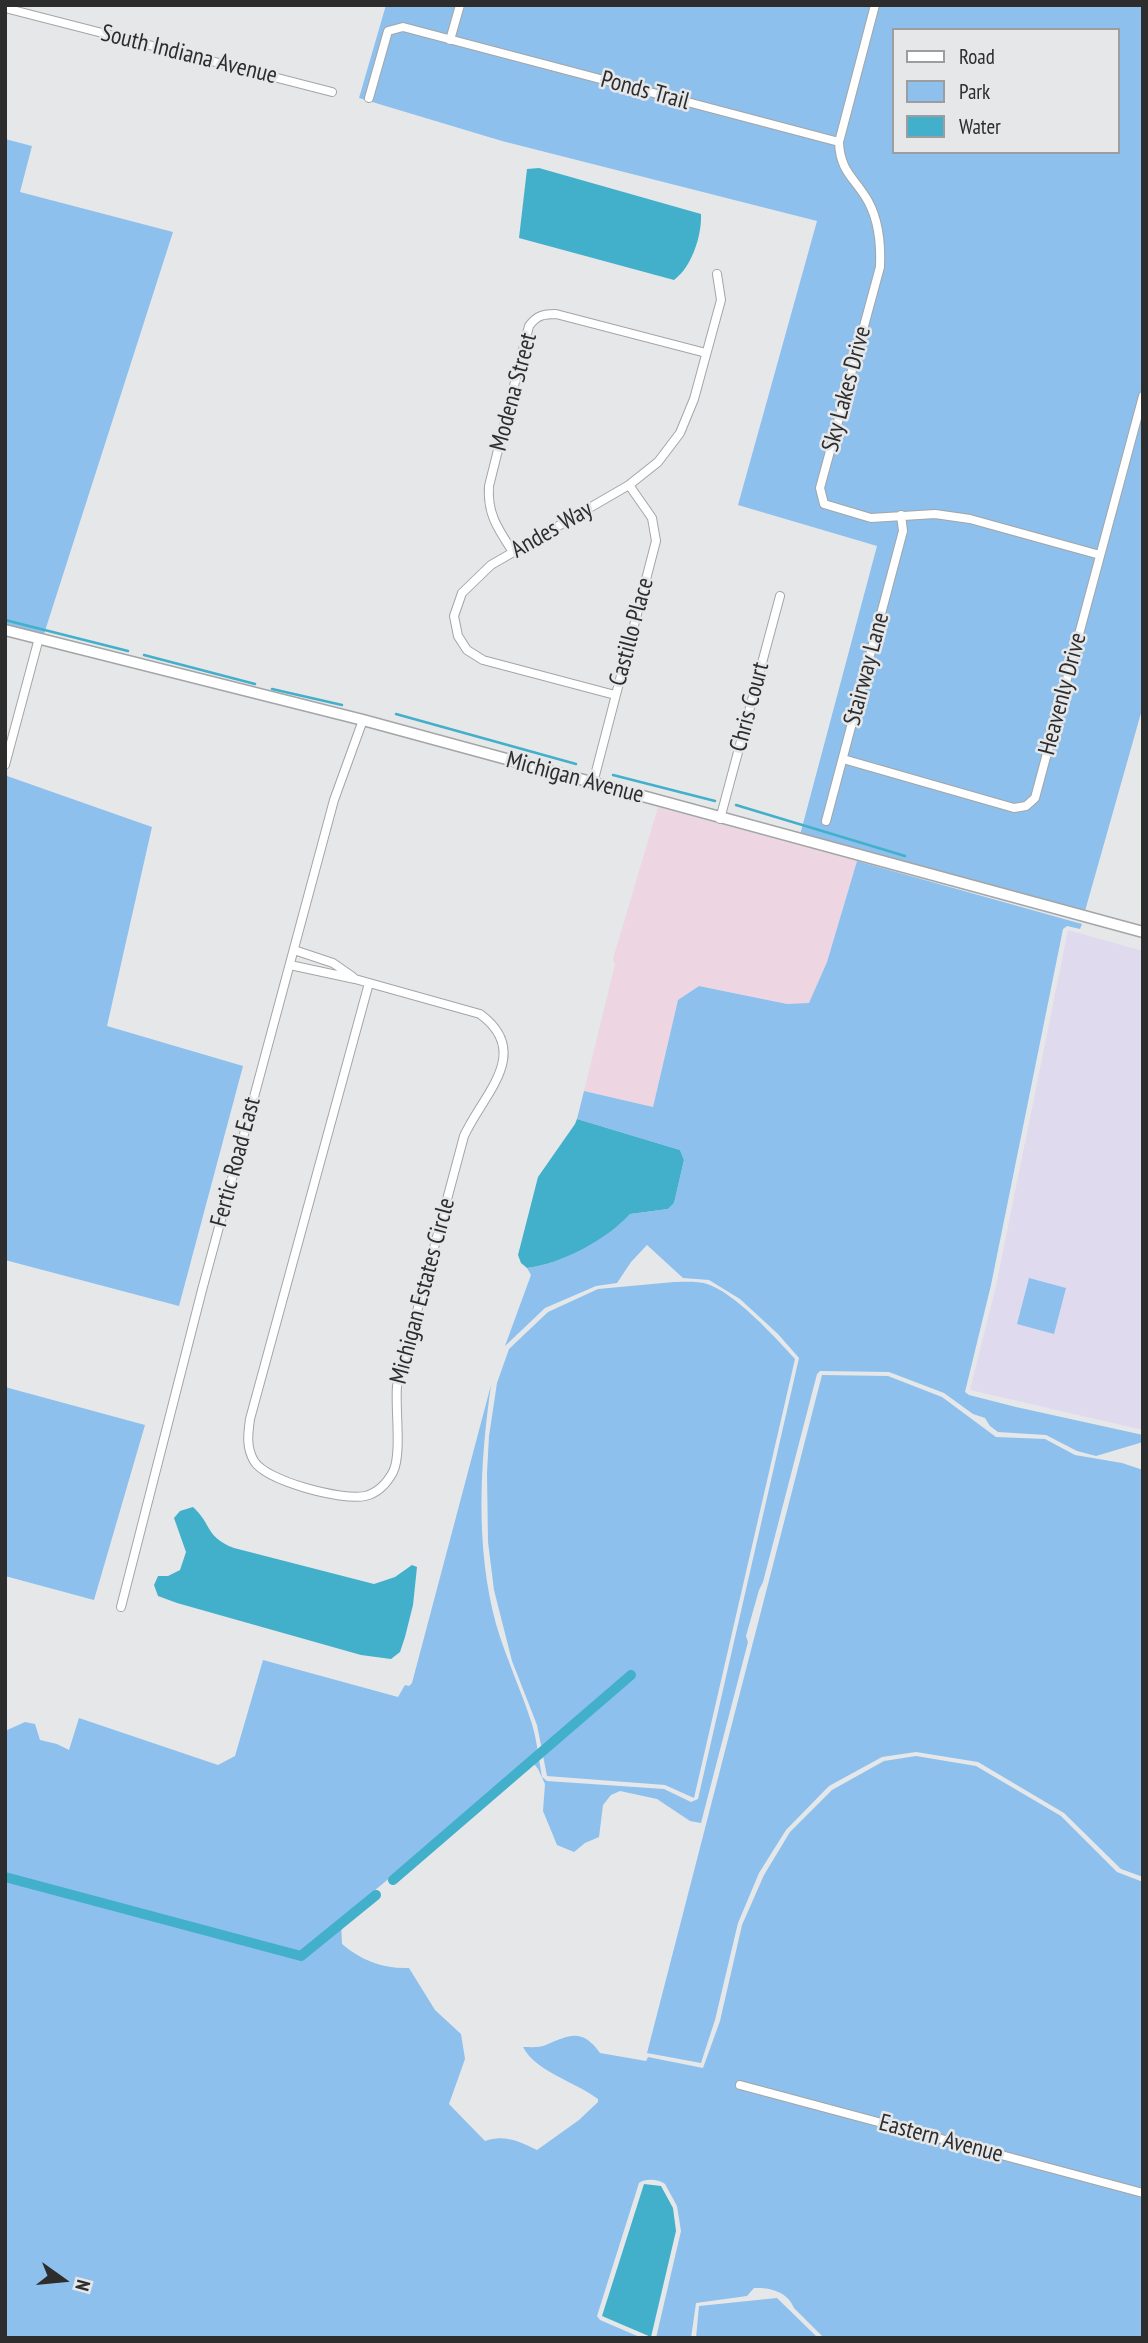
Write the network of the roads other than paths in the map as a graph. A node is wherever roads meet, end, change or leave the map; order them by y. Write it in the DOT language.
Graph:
graph roads {
  1 [pos="460,5"];
  2 [pos="875,5"];
  3 [pos="5,8"];
  4 [pos="450,40"];
  5 [pos="332,92"];
  6 [pos="369,98"];
  7 [pos="839,142"];
  8 [pos="717,274"];
  9 [pos="706,353"];
  10 [pos="1143,396"];
  11 [pos="629,485"];
  12 [pos="901,515"];
  13 [pos="513,552"];
  14 [pos="1100,555"];
  15 [pos="780,596"];
  16 [pos="5,630"];
  17 [pos="39,638"];
  18 [pos="615,695"];
  19 [pos="363,720"];
  20 [pos="844,760"];
  21 [pos="5,765"];
  22 [pos="593,783"];
  23 [pos="720,819"];
  24 [pos="826,821"];
  25 [pos="1143,932"];
  26 [pos="294,950"];
  27 [pos="289,965"];
  28 [pos="355,979"];
  29 [pos="369,983"];
  30 [pos="121,1607"];
  31 [pos="740,2085"];
  32 [pos="1143,2193"];
  1 -- 4 [label="street"];
  2 -- 7 [label="street"];
  3 -- 5 [label="street, South Indiana Avenue"];
  4 -- 6 [label="street, Ponds Trail"];
  4 -- 7 [label="street, Ponds Trail"];
  7 -- 12 [label="street, Sky Lakes Drive"];
  8 -- 9 [label="street, Andes Way"];
  9 -- 11 [label="street, Andes Way"];
  9 -- 13 [label="street, Modena Street"];
  10 -- 14 [label="street, Heavenly Drive"];
  11 -- 13 [label="street, Andes Way"];
  11 -- 18 [label="street, Castillo Place"];
  12 -- 14 [label="street, Sky Lakes Drive"];
  12 -- 20 [label="street, Stairway Lane"];
  13 -- 18 [label="street, Andes Way"];
  14 -- 20 [label="street, Heavenly Drive"];
  15 -- 23 [label="street, Chris Court"];
  16 -- 17 [label="street, Michigan Avenue"];
  17 -- 19 [label="street, Michigan Avenue"];
  17 -- 21 [label="street"];
  18 -- 22 [label="street, Castillo Place"];
  19 -- 22 [label="street, Michigan Avenue"];
  19 -- 26 [label="street, Fertic Road East"];
  20 -- 24 [label="street, Stairway Lane"];
  22 -- 23 [label="street, Michigan Avenue"];
  23 -- 25 [label="street, Michigan Avenue"];
  26 -- 27 [label="street, Fertic Road East"];
  26 -- 28 [label="street, Michigan Estates Circle"];
  27 -- 28 [label="street, Michigan Estates Circle"];
  27 -- 30 [label="street, Fertic Road East"];
  28 -- 29 [label="street, Michigan Estates Circle"];
  29 -- 29 [label="street, Michigan Estates Circle"];
  31 -- 32 [label="street, Eastern Avenue"];
}
